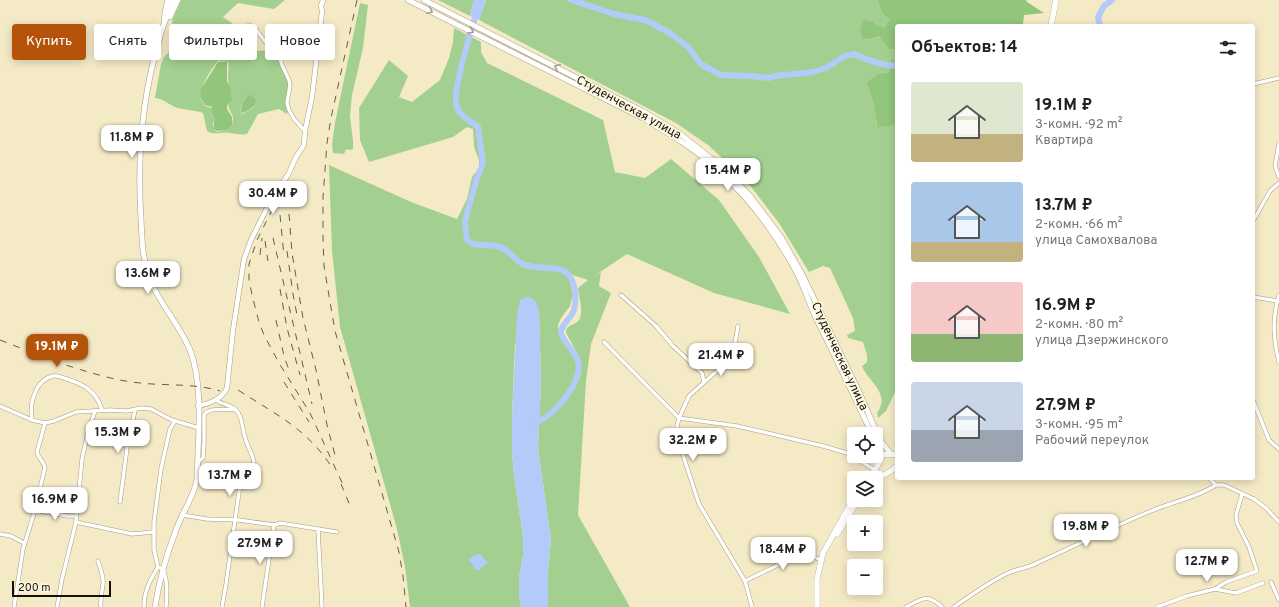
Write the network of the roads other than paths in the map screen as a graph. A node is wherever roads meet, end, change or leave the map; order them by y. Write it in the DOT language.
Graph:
graph roads {
  1 [pos="168,0"];
  2 [pos="173,0"];
  3 [pos="178,0"];
  4 [pos="323,0"];
  5 [pos="408,0"];
  6 [pos="424,0"];
  7 [pos="1056,0"];
  8 [pos="1059,0"];
  9 [pos="1051,24"];
  10 [pos="1055,24"];
  11 [pos="163,29"];
  12 [pos="257,32"];
  13 [pos="265,42"];
  14 [pos="280,60"];
  15 [pos="1279,78"];
  16 [pos="1255,84"];
  17 [pos="305,131"];
  18 [pos="1279,144"];
  19 [pos="1279,177"];
  20 [pos="1279,184"];
  21 [pos="1255,217"];
  22 [pos="621,295"];
  23 [pos="1279,295"];
  24 [pos="1255,297"];
  25 [pos="1278,301"];
  26 [pos="738,326"];
  27 [pos="604,342"];
  28 [pos="1279,362"];
  29 [pos="704,382"];
  30 [pos="216,400"];
  31 [pos="1255,405"];
  32 [pos="0,406"];
  33 [pos="198,406"];
  34 [pos="235,409"];
  35 [pos="102,410"];
  36 [pos="135,410"];
  37 [pos="94,411"];
  38 [pos="679,418"];
  39 [pos="32,420"];
  40 [pos="175,421"];
  41 [pos="45,423"];
  42 [pos="869,427"];
  43 [pos="198,428"];
  44 [pos="1279,449"];
  45 [pos="894,455"];
  46 [pos="883,456"];
  47 [pos="198,462"];
  48 [pos="878,463"];
  49 [pos="879,463"];
  50 [pos="895,468"];
  51 [pos="875,470"];
  52 [pos="889,472"];
  53 [pos="883,475"];
  54 [pos="1211,480"];
  55 [pos="1216,485"];
  56 [pos="1242,494"];
  57 [pos="120,502"];
  58 [pos="849,507"];
  59 [pos="854,507"];
  60 [pos="35,510"];
  61 [pos="182,515"];
  62 [pos="76,516"];
  63 [pos="234,520"];
  64 [pos="76,522"];
  65 [pos="1279,522"];
  66 [pos="274,525"];
  67 [pos="318,528"];
  68 [pos="154,532"];
  69 [pos="337,532"];
  70 [pos="0,534"];
  71 [pos="24,543"];
  72 [pos="821,560"];
  73 [pos="98,561"];
  74 [pos="161,568"];
  75 [pos="744,582"];
  76 [pos="1271,582"];
  77 [pos="1263,583"];
  78 [pos="1215,589"];
  79 [pos="1279,600"];
  80 [pos="14,607"];
  81 [pos="57,607"];
  82 [pos="101,607"];
  83 [pos="144,607"];
  84 [pos="155,607"];
  85 [pos="166,607"];
  86 [pos="222,607"];
  87 [pos="262,607"];
  88 [pos="322,607"];
  89 [pos="752,607"];
  90 [pos="817,607"];
  91 [pos="821,607"];
  92 [pos="906,607"];
  93 [pos="942,607"];
  94 [pos="954,607"];
  95 [pos="1157,607"];
  1 -- 11 [label="main road"];
  2 -- 11 [label="main road"];
  3 -- 11 [label="main road"];
  4 -- 17 [label="street"];
  5 -- 42 [label="main road, Студенческая улица, one-way"];
  45 -- 6 [label="main road, Студенческая улица, one-way"];
  7 -- 9 [label="main road"];
  8 -- 10 [label="main road"];
  11 -- 33 [label="main road"];
  12 -- 13 [label="street"];
  14 -- 17 [label="street"];
  15 -- 16 [label="street"];
  17 -- 30 [label="street"];
  18 -- 19 [label="street"];
  20 -- 21 [label="street"];
  22 -- 29 [label="street"];
  23 -- 25 [label="street"];
  24 -- 25 [label="street"];
  25 -- 28 [label="street"];
  26 -- 29 [label="street"];
  27 -- 38 [label="street"];
  29 -- 38 [label="street"];
  30 -- 33 [label="street"];
  30 -- 34 [label="street"];
  31 -- 44 [label="street"];
  32 -- 39 [label="street"];
  33 -- 43 [label="main road"];
  34 -- 47 [label="street"];
  34 -- 63 [label="street"];
  35 -- 36 [label="street"];
  35 -- 37 [label="street"];
  35 -- 39 [label="street"];
  36 -- 40 [label="street"];
  36 -- 57 [label="street"];
  37 -- 41 [label="street"];
  37 -- 62 [label="street"];
  38 -- 51 [label="street"];
  38 -- 75 [label="street"];
  39 -- 41 [label="street"];
  40 -- 43 [label="street"];
  40 -- 68 [label="street"];
  41 -- 60 [label="street"];
  43 -- 47 [label="main road"];
  45 -- 46 [label="main road"];
  47 -- 61 [label="main road"];
  48 -- 51 [label="main road"];
  49 -- 52 [label="main road"];
  50 -- 52 [label="main road"];
  52 -- 53 [label="main road"];
  54 -- 55 [label="street"];
  55 -- 56 [label="street"];
  55 -- 94 [label="street"];
  56 -- 65 [label="street"];
  56 -- 78 [label="street"];
  58 -- 72 [label="main road"];
  59 -- 91 [label="main road"];
  60 -- 62 [label="street"];
  60 -- 71 [label="street"];
  61 -- 63 [label="street"];
  61 -- 74 [label="main road"];
  62 -- 64 [label="street"];
  63 -- 66 [label="street"];
  63 -- 86 [label="street"];
  64 -- 68 [label="street"];
  64 -- 81 [label="street"];
  66 -- 67 [label="street"];
  66 -- 87 [label="street"];
  67 -- 69 [label="street"];
  67 -- 88 [label="street"];
  68 -- 74 [label="street"];
  70 -- 71 [label="street"];
  71 -- 80 [label="street"];
  72 -- 75 [label="street"];
  72 -- 90 [label="main road"];
  73 -- 82 [label="street"];
  74 -- 83 [label="street"];
  74 -- 84 [label="main road"];
  74 -- 85 [label="street"];
  75 -- 89 [label="street"];
  76 -- 79 [label="street"];
  77 -- 78 [label="street"];
  78 -- 95 [label="street"];
  92 -- 93 [label="street"];
}
